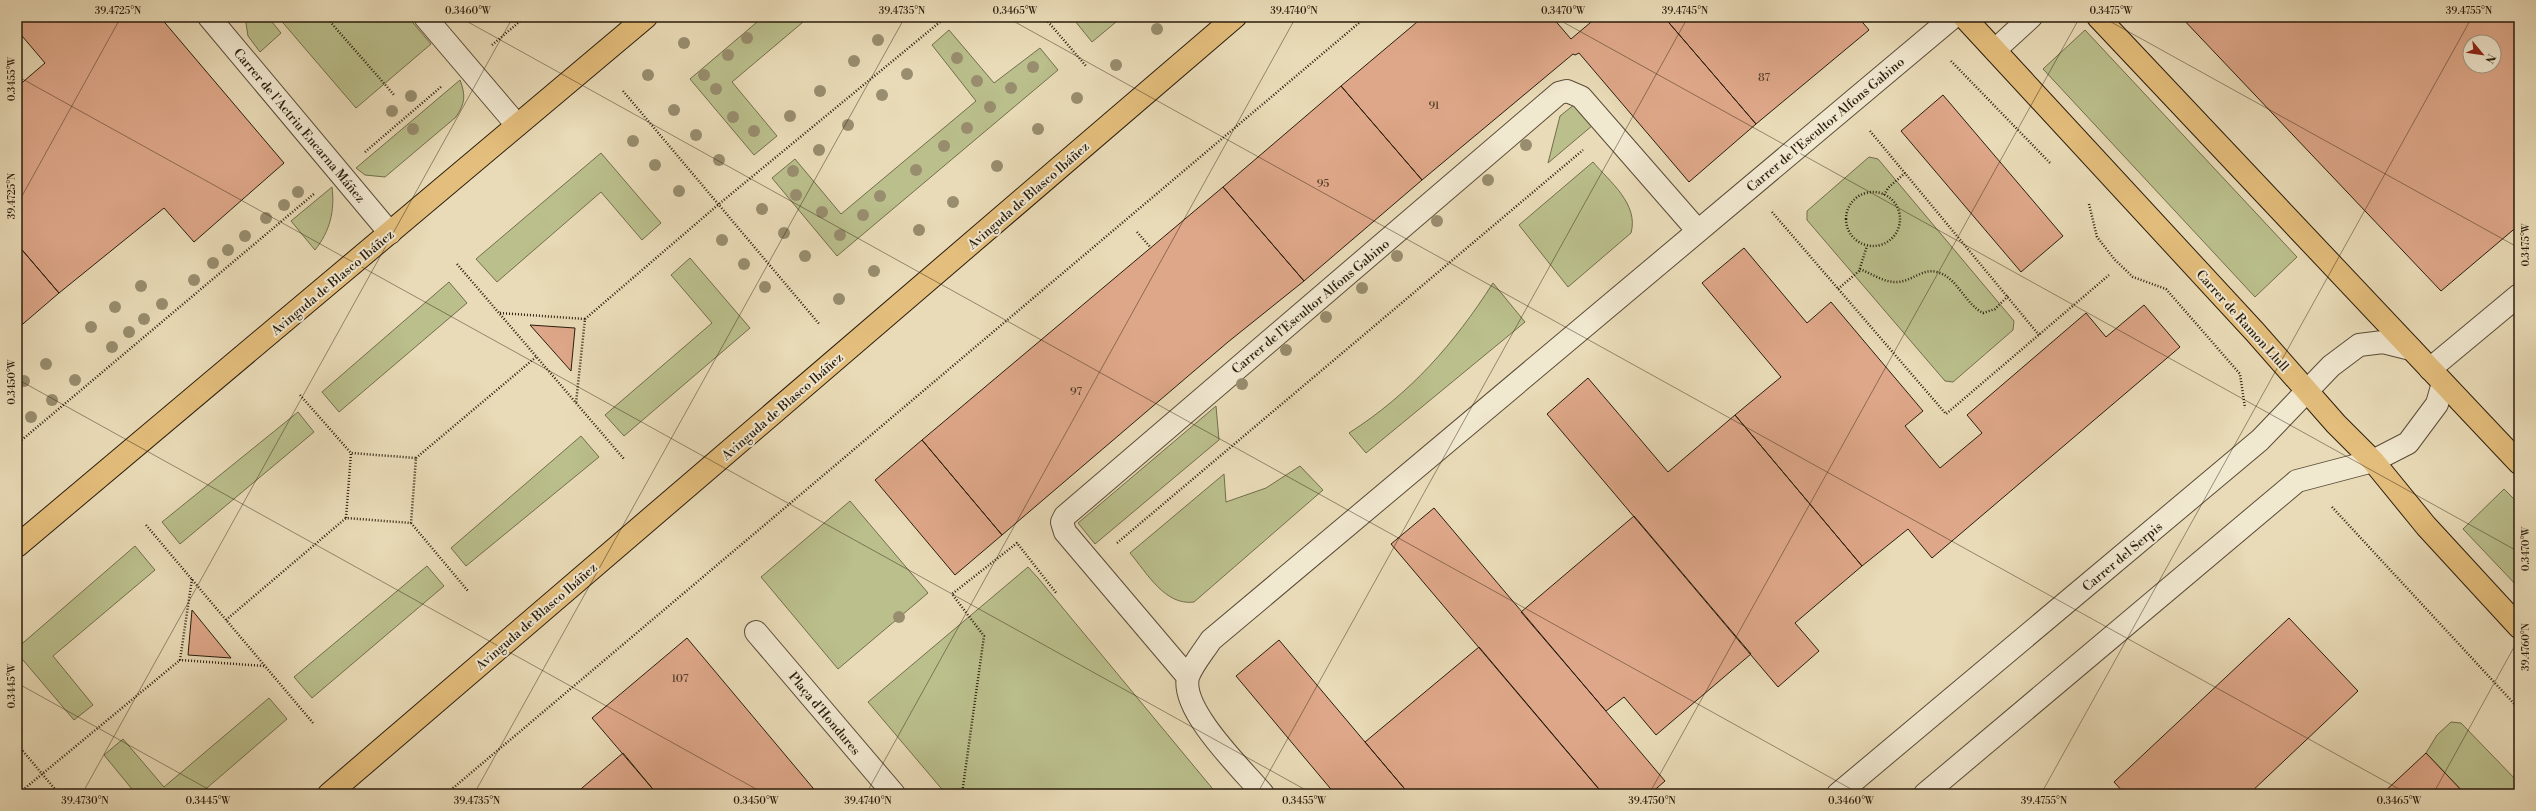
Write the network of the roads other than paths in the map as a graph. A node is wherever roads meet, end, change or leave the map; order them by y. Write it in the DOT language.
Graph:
graph roads {
  1 [pos="209,17"];
  2 [pos="424,17"];
  3 [pos="646,17"];
  4 [pos="1235,17"];
  5 [pos="1953,17"];
  6 [pos="1964,17"];
  7 [pos="2031,17"];
  8 [pos="2098,17"];
  9 [pos="1995,50"];
  10 [pos="517,125"];
  11 [pos="1698,231"];
  12 [pos="390,233"];
  13 [pos="2519,295"];
  14 [pos="2411,349"];
  15 [pos="2436,376"];
  16 [pos="2307,391"];
  17 [pos="2373,461"];
  18 [pos="2519,463"];
  19 [pos="17,546"];
  20 [pos="2519,627"];
  21 [pos="756,632"];
  22 [pos="1188,686"];
  23 [pos="329,794"];
  24 [pos="894,794"];
  25 [pos="1262,794"];
  26 [pos="1838,794"];
  27 [pos="1925,794"];
  1 -- 12 [label="street, Carrer de l'Actriu Encarna Máñez"];
  2 -- 10 [label="street"];
  3 -- 10 [label="main road, Avinguda de Blasco Ibáñez"];
  4 -- 23 [label="main road, Avinguda de Blasco Ibáñez"];
  5 -- 11 [label="street, Carrer de l'Escultor Alfons Gabino"];
  6 -- 9 [label="main road, Carrer de Ramon Llull"];
  7 -- 9 [label="street"];
  8 -- 14 [label="main road"];
  9 -- 16 [label="main road, Carrer de Ramon Llull"];
  10 -- 12 [label="main road, Avinguda de Blasco Ibáñez"];
  11 -- 22 [label="street, Carrer de l'Escultor Alfons Gabino"];
  11 -- 22 [label="street, Carrer de l'Escultor Alfons Gabino"];
  12 -- 19 [label="main road, Avinguda de Blasco Ibáñez"];
  13 -- 15 [label="street"];
  14 -- 15 [label="main road"];
  14 -- 16 [label="street, Carrer del Serpis"];
  15 -- 17 [label="street"];
  15 -- 18 [label="main road"];
  16 -- 17 [label="main road, Carrer de Ramon Llull"];
  16 -- 26 [label="street, Carrer del Serpis"];
  17 -- 20 [label="main road, Carrer de Ramon Llull"];
  17 -- 27 [label="street"];
  21 -- 24 [label="street, Plaça d'Hondures"];
  22 -- 25 [label="street"];
}
